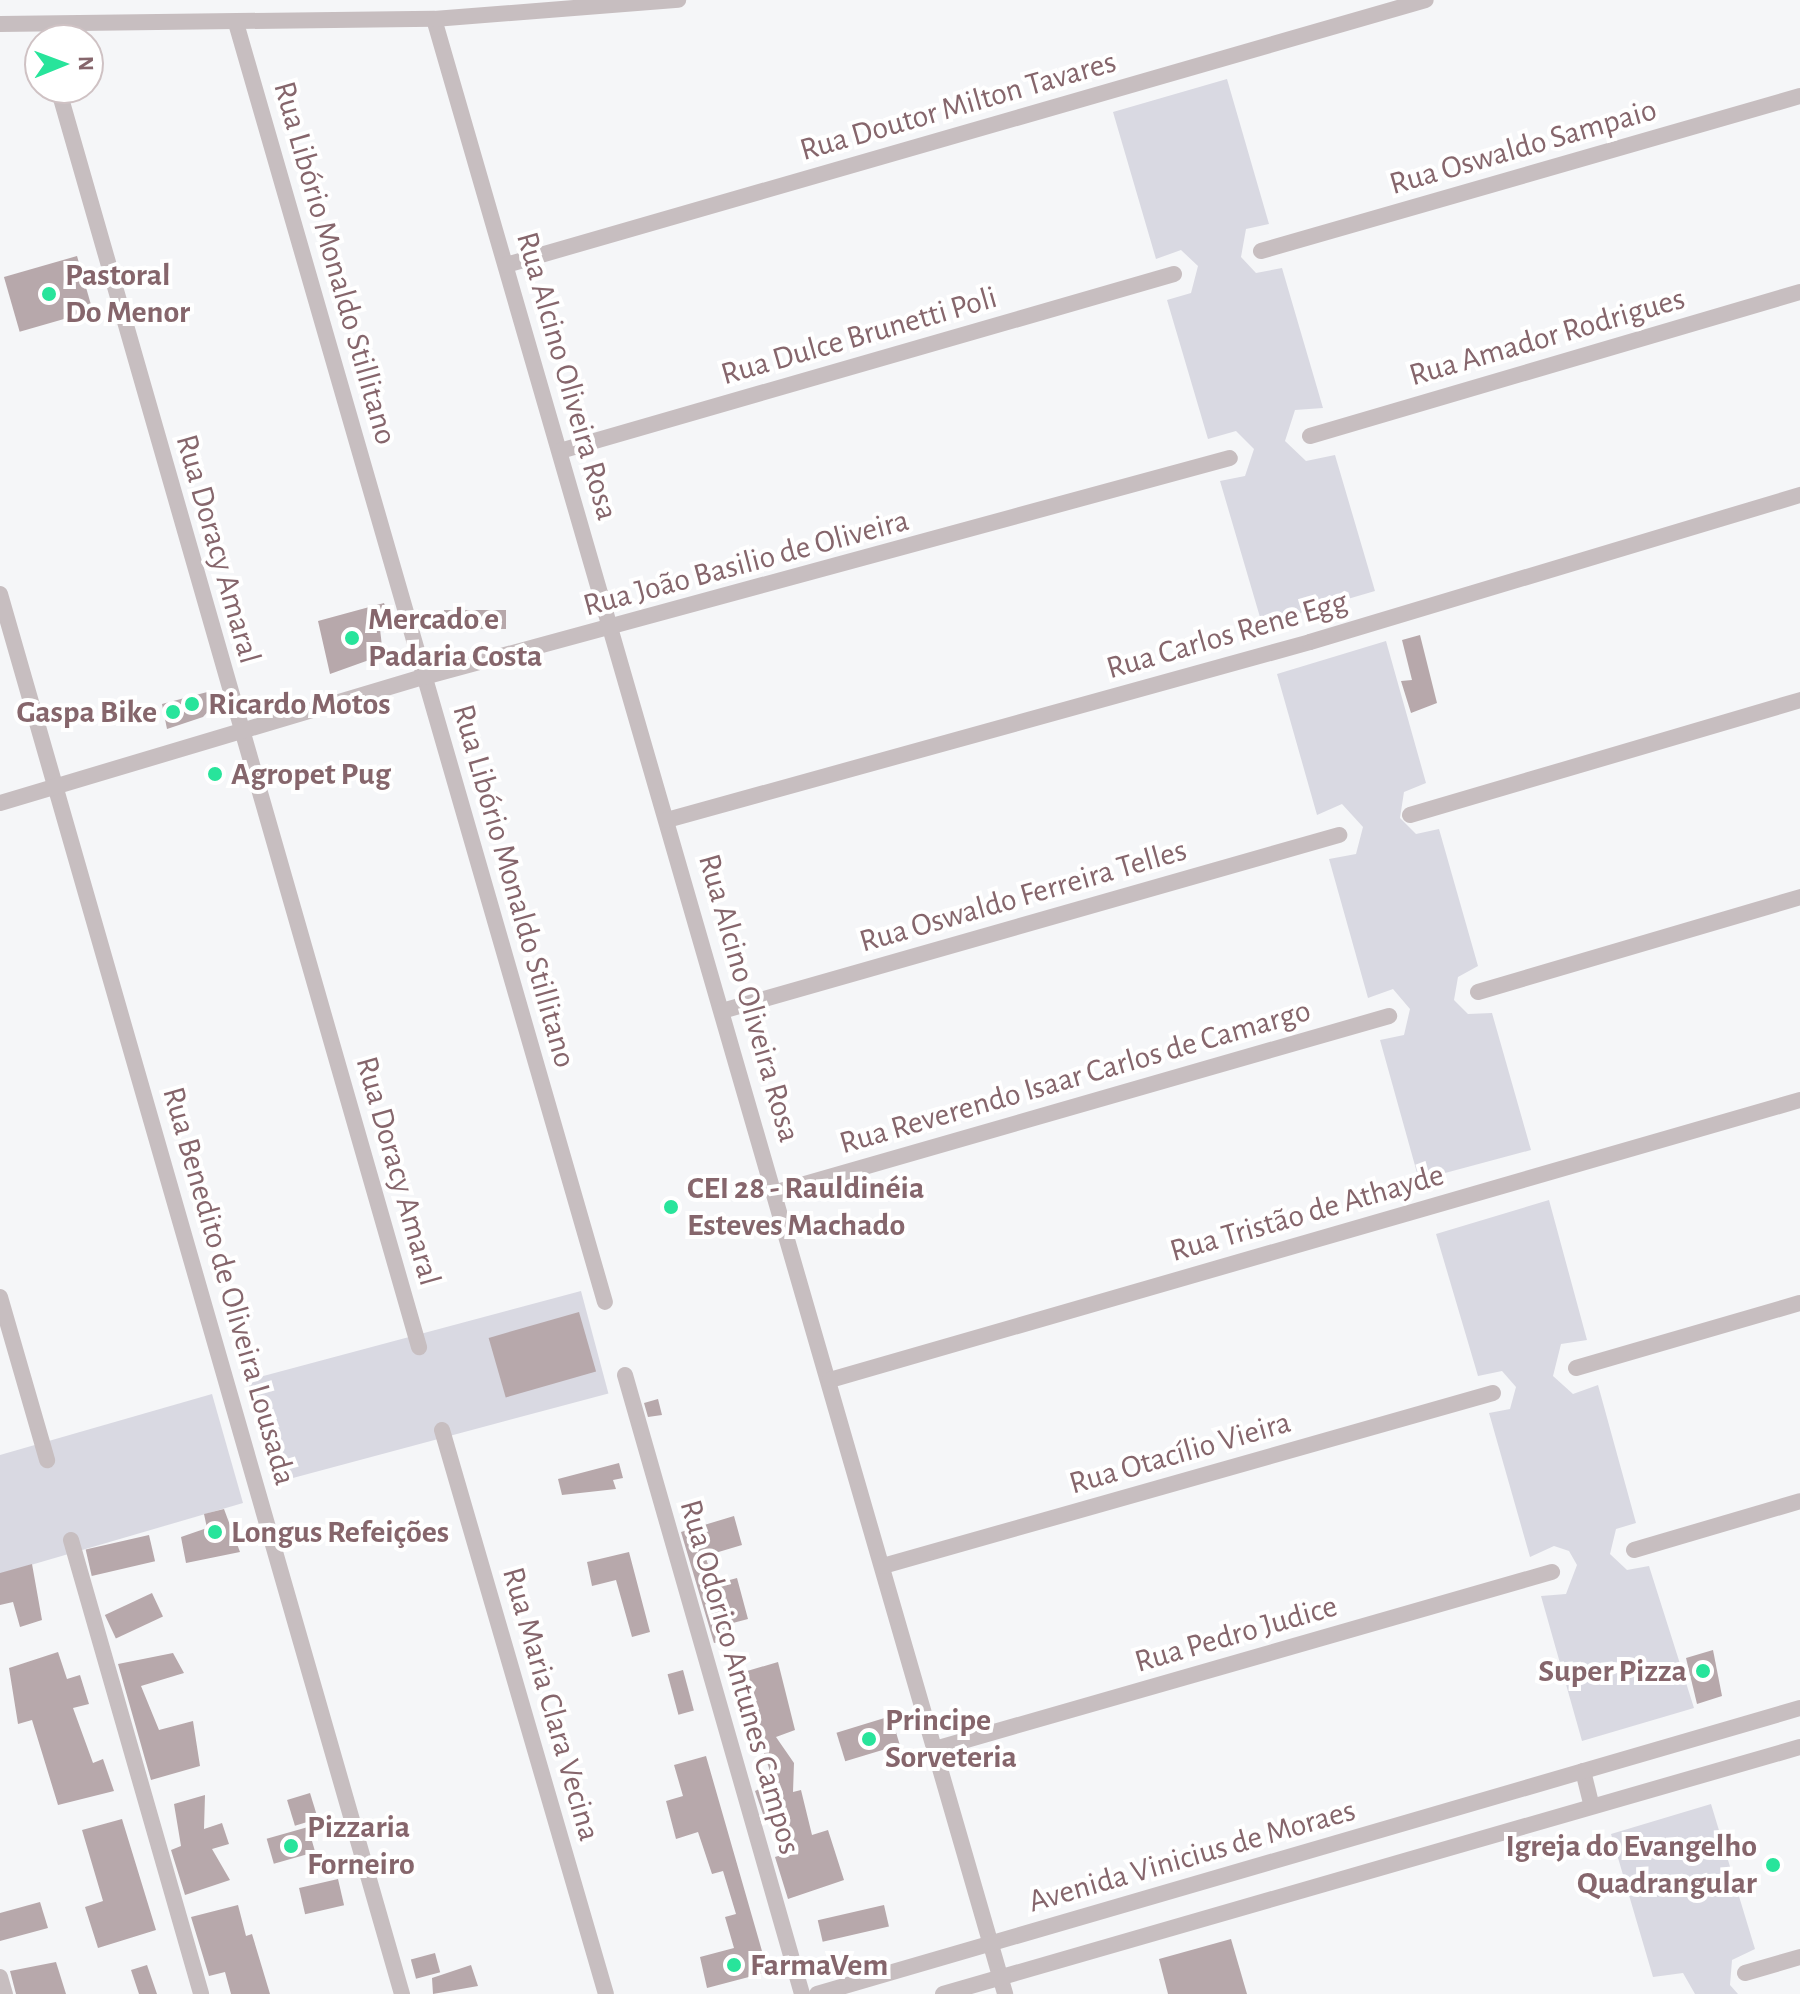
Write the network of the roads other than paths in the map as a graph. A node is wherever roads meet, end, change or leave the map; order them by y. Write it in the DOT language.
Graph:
graph roads {
  1 [pos="678,0"];
  2 [pos="1426,0"];
  3 [pos="434,19"];
  4 [pos="236,23"];
  5 [pos="0,24"];
  6 [pos="24,29"];
  7 [pos="104,29"];
  8 [pos="1800,96"];
  9 [pos="63,104"];
  10 [pos="1261,251"];
  11 [pos="506,265"];
  12 [pos="1174,274"];
  13 [pos="1800,292"];
  14 [pos="1310,436"];
  15 [pos="560,451"];
  16 [pos="1230,458"];
  17 [pos="1800,495"];
  18 [pos="0,594"];
  19 [pos="612,629"];
  20 [pos="424,677"];
  21 [pos="1800,700"];
  22 [pos="242,732"];
  23 [pos="56,786"];
  24 [pos="0,803"];
  25 [pos="1410,815"];
  26 [pos="667,820"];
  27 [pos="1339,835"];
  28 [pos="1800,897"];
  29 [pos="1478,992"];
  30 [pos="722,1011"];
  31 [pos="1389,1016"];
  32 [pos="1800,1100"];
  33 [pos="777,1192"];
  34 [pos="0,1297"];
  35 [pos="605,1302"];
  36 [pos="1800,1303"];
  37 [pos="419,1347"];
  38 [pos="1576,1368"];
  39 [pos="625,1375"];
  40 [pos="830,1380"];
  41 [pos="1493,1393"];
  42 [pos="442,1430"];
  43 [pos="47,1460"];
  44 [pos="1800,1501"];
  45 [pos="71,1540"];
  46 [pos="1634,1550"];
  47 [pos="883,1566"];
  48 [pos="1552,1572"];
  49 [pos="1800,1708"];
  50 [pos="1800,1747"];
  51 [pos="935,1749"];
  52 [pos="1583,1771"];
  53 [pos="1592,1806"];
  54 [pos="991,1944"];
  55 [pos="1800,1957"];
  56 [pos="1745,1973"];
  57 [pos="0,1977"];
  58 [pos="1003,1986"];
  59 [pos="5,1994"];
  60 [pos="201,1994"];
  61 [pos="402,1994"];
  62 [pos="606,1994"];
  63 [pos="802,1994"];
  64 [pos="817,1994"];
  65 [pos="943,1994"];
  1 -- 3 [label="street"];
  2 -- 11 [label="street, Rua Doutor Milton Tavares"];
  3 -- 4 [label="street"];
  3 -- 11 [label="street, Rua Alcino Oliveira Rosa"];
  4 -- 7 [label="street"];
  4 -- 20 [label="street, Rua Libório Monaldo Stillitano"];
  5 -- 6 [label="street"];
  8 -- 10 [label="street, Rua Oswaldo Sampaio"];
  9 -- 22 [label="street, Rua Doracy Amaral"];
  11 -- 15 [label="street, Rua Alcino Oliveira Rosa"];
  12 -- 15 [label="street, Rua Dulce Brunetti Poli"];
  13 -- 14 [label="street, Rua Amador Rodrigues"];
  15 -- 19 [label="street, Rua Alcino Oliveira Rosa"];
  16 -- 19 [label="street, Rua João Basilio de Oliveira"];
  17 -- 26 [label="street, Rua Carlos Rene Egg"];
  18 -- 23 [label="street, Rua Benedito de Oliveira Lousada"];
  19 -- 20 [label="street, Rua João Basilio de Oliveira"];
  19 -- 26 [label="street, Rua Alcino Oliveira Rosa"];
  20 -- 22 [label="street, Rua João Basilio de Oliveira"];
  20 -- 35 [label="street, Rua Libório Monaldo Stillitano"];
  21 -- 25 [label="street"];
  22 -- 23 [label="street, Rua João Basilio de Oliveira"];
  22 -- 37 [label="street, Rua Doracy Amaral"];
  23 -- 24 [label="street, Rua João Basilio de Oliveira"];
  23 -- 61 [label="street, Rua Benedito de Oliveira Lousada"];
  26 -- 30 [label="street, Rua Alcino Oliveira Rosa"];
  27 -- 30 [label="street, Rua Oswaldo Ferreira Telles"];
  28 -- 29 [label="street"];
  30 -- 33 [label="street, Rua Alcino Oliveira Rosa"];
  31 -- 33 [label="street, Rua Reverendo Isaar Carlos de Camargo"];
  32 -- 40 [label="street, Rua Tristão de Athayde"];
  33 -- 40 [label="street, Rua Alcino Oliveira Rosa"];
  34 -- 43 [label="street"];
  36 -- 38 [label="street"];
  39 -- 63 [label="street, Rua Odorico Antunes Campos"];
  40 -- 47 [label="street, Rua Alcino Oliveira Rosa"];
  41 -- 47 [label="street, Rua Otacílio Vieira"];
  42 -- 62 [label="street, Rua Maria Clara Vecina"];
  44 -- 46 [label="street"];
  45 -- 60 [label="street"];
  47 -- 51 [label="street, Rua Alcino Oliveira Rosa"];
  48 -- 51 [label="street, Rua Pedro Judice"];
  49 -- 52 [label="street, Avenida Vinicius de Moraes"];
  50 -- 53 [label="street, Avenida Vinicius de Moraes"];
  51 -- 54 [label="street, Rua Alcino Oliveira Rosa"];
  52 -- 53 [label="street"];
  52 -- 54 [label="street, Avenida Vinicius de Moraes"];
  53 -- 58 [label="street, Avenida Vinicius de Moraes"];
  54 -- 58 [label="street, Rua Alcino Oliveira Rosa"];
  54 -- 64 [label="street, Avenida Vinicius de Moraes"];
  55 -- 56 [label="street"];
  57 -- 59 [label="street"];
  58 -- 65 [label="street, Avenida Vinicius de Moraes"];
}
